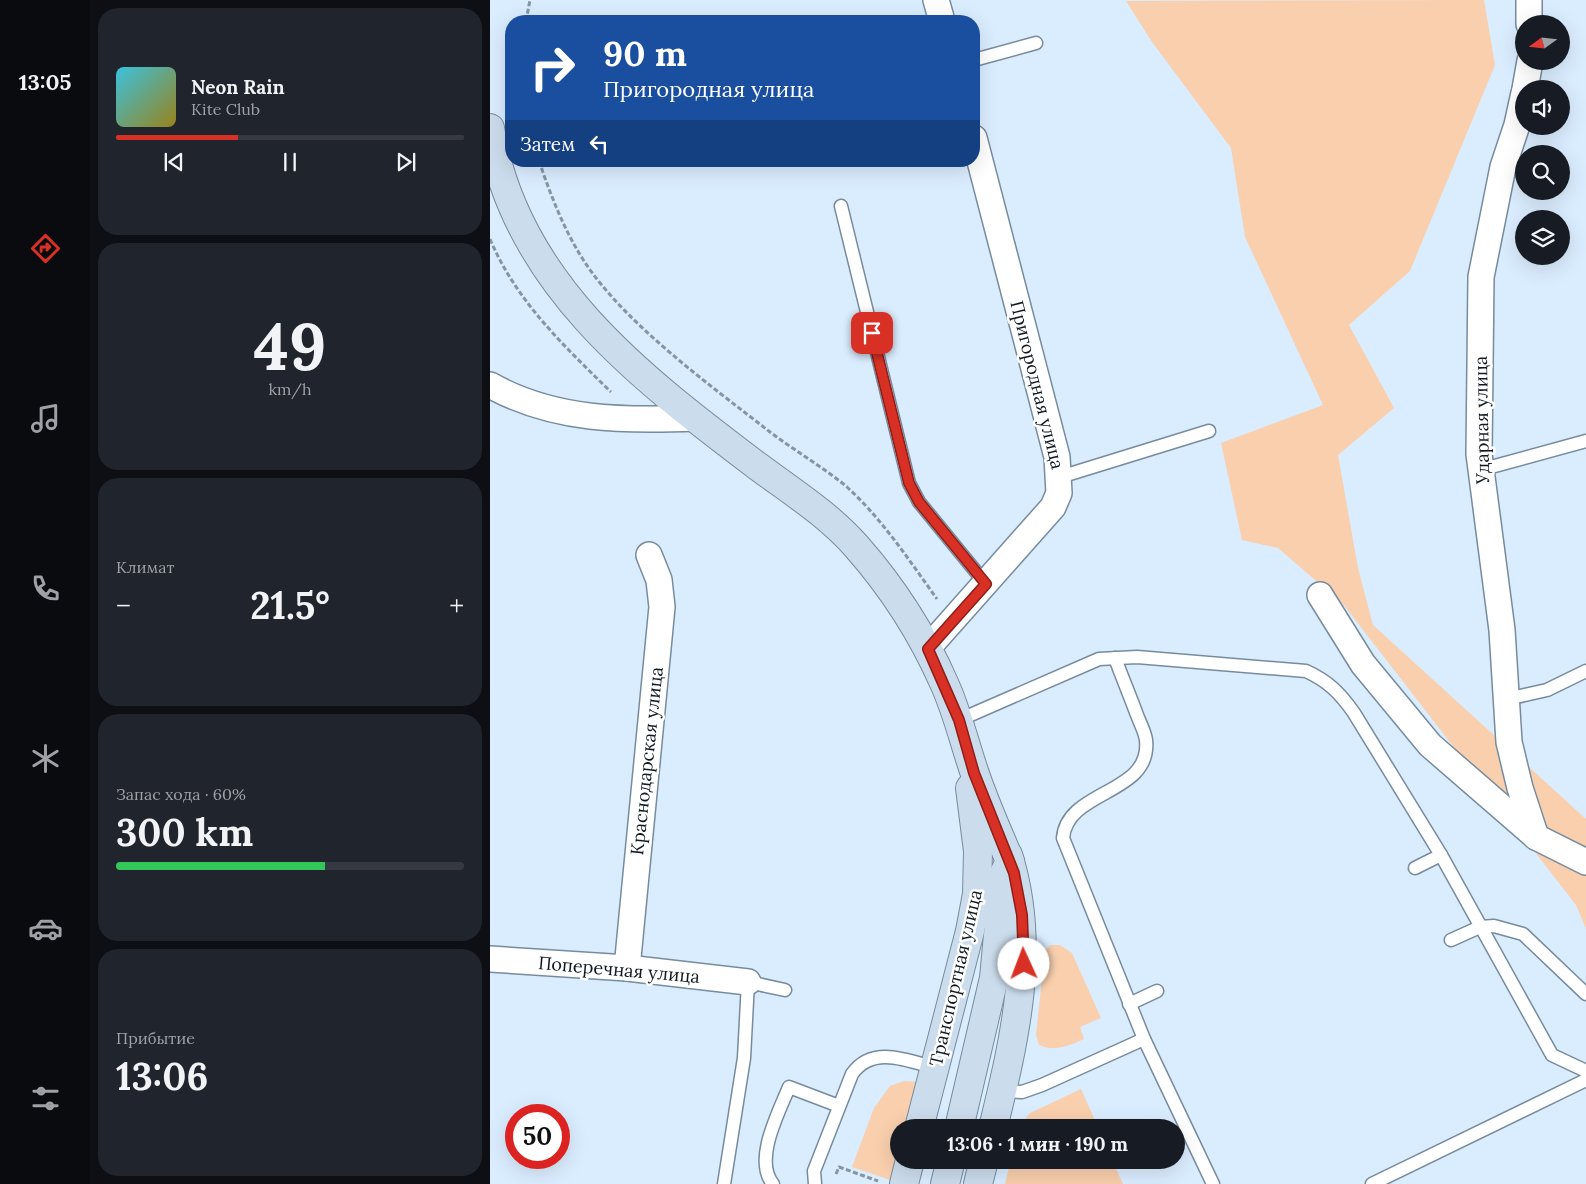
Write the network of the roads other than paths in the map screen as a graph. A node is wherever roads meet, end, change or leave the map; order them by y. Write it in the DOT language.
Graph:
graph roads {
  1 [pos="936,0"];
  2 [pos="1528,0"];
  3 [pos="940,15"];
  4 [pos="1529,15"];
  5 [pos="1036,43"];
  6 [pos="980,58"];
  7 [pos="490,128"];
  8 [pos="1515,131"];
  9 [pos="980,161"];
  10 [pos="842,206"];
  11 [pos="490,385"];
  12 [pos="696,418"];
  13 [pos="1209,431"];
  14 [pos="1586,441"];
  15 [pos="1480,470"];
  16 [pos="1060,477"];
  17 [pos="649,556"];
  18 [pos="986,584"];
  19 [pos="1320,595"];
  20 [pos="928,649"];
  21 [pos="1115,658"];
  22 [pos="1586,671"];
  23 [pos="1507,699"];
  24 [pos="961,728"];
  25 [pos="1536,838"];
  26 [pos="1441,855"];
  27 [pos="1010,862"];
  28 [pos="1586,862"];
  29 [pos="1415,868"];
  30 [pos="1480,926"];
  31 [pos="1451,940"];
  32 [pos="490,960"];
  33 [pos="627,968"];
  34 [pos="748,982"];
  35 [pos="785,990"];
  36 [pos="1158,991"];
  37 [pos="1586,994"];
  38 [pos="1129,1004"];
  39 [pos="1144,1039"];
  40 [pos="935,1068"];
  41 [pos="1586,1072"];
  42 [pos="1586,1080"];
  43 [pos="1002,1091"];
  44 [pos="839,1106"];
  45 [pos="921,1119"];
  46 [pos="961,1119"];
  47 [pos="995,1119"];
  48 [pos="903,1169"];
  49 [pos="949,1169"];
  50 [pos="982,1169"];
  51 [pos="892,1183"];
  52 [pos="724,1184"];
  53 [pos="773,1184"];
  54 [pos="815,1184"];
  55 [pos="946,1184"];
  56 [pos="978,1184"];
  57 [pos="1213,1184"];
  58 [pos="1372,1184"];
  1 -- 3 [label="street"];
  2 -- 4 [label="street"];
  5 -- 6 [label="lane"];
  7 -- 12 [label="main road, Транспортная улица"];
  8 -- 15 [label="street, Ударная улица"];
  9 -- 16 [label="street, Пригородная улица"];
  10 -- 18 [label="lane"];
  11 -- 12 [label="street"];
  12 -- 20 [label="main road, Транспортная улица"];
  13 -- 16 [label="lane"];
  14 -- 15 [label="lane"];
  15 -- 23 [label="street, Ударная улица"];
  16 -- 18 [label="street, Пригородная улица"];
  17 -- 33 [label="street, Краснодарская улица"];
  18 -- 20 [label="street, Пригородная улица"];
  19 -- 25 [label="street"];
  20 -- 24 [label="main road, Транспортная улица"];
  21 -- 24 [label="lane"];
  21 -- 26 [label="lane"];
  21 -- 38 [label="lane"];
  22 -- 23 [label="lane"];
  23 -- 25 [label="street, Ударная улица"];
  24 -- 27 [label="main road, Транспортная улица"];
  24 -- 40 [label="main road, Транспортная улица"];
  25 -- 28 [label="street"];
  26 -- 29 [label="lane"];
  26 -- 30 [label="lane"];
  27 -- 43 [label="main road, Транспортная улица"];
  27 -- 46 [label="main road, Транспортная улица"];
  30 -- 31 [label="lane"];
  30 -- 37 [label="lane"];
  30 -- 41 [label="lane"];
  32 -- 33 [label="street, Поперечная улица"];
  33 -- 34 [label="street, Поперечная улица"];
  34 -- 35 [label="lane"];
  34 -- 52 [label="lane"];
  36 -- 38 [label="lane"];
  38 -- 39 [label="lane"];
  39 -- 43 [label="lane"];
  39 -- 57 [label="lane"];
  40 -- 44 [label="lane"];
  40 -- 45 [label="main road, Транспортная улица"];
  42 -- 58 [label="lane"];
  43 -- 47 [label="main road, Транспортная улица"];
  44 -- 53 [label="lane"];
  44 -- 54 [label="lane"];
  48 -- 51 [label="main road"];
  49 -- 55 [label="main road"];
  50 -- 56 [label="main road"];
}
